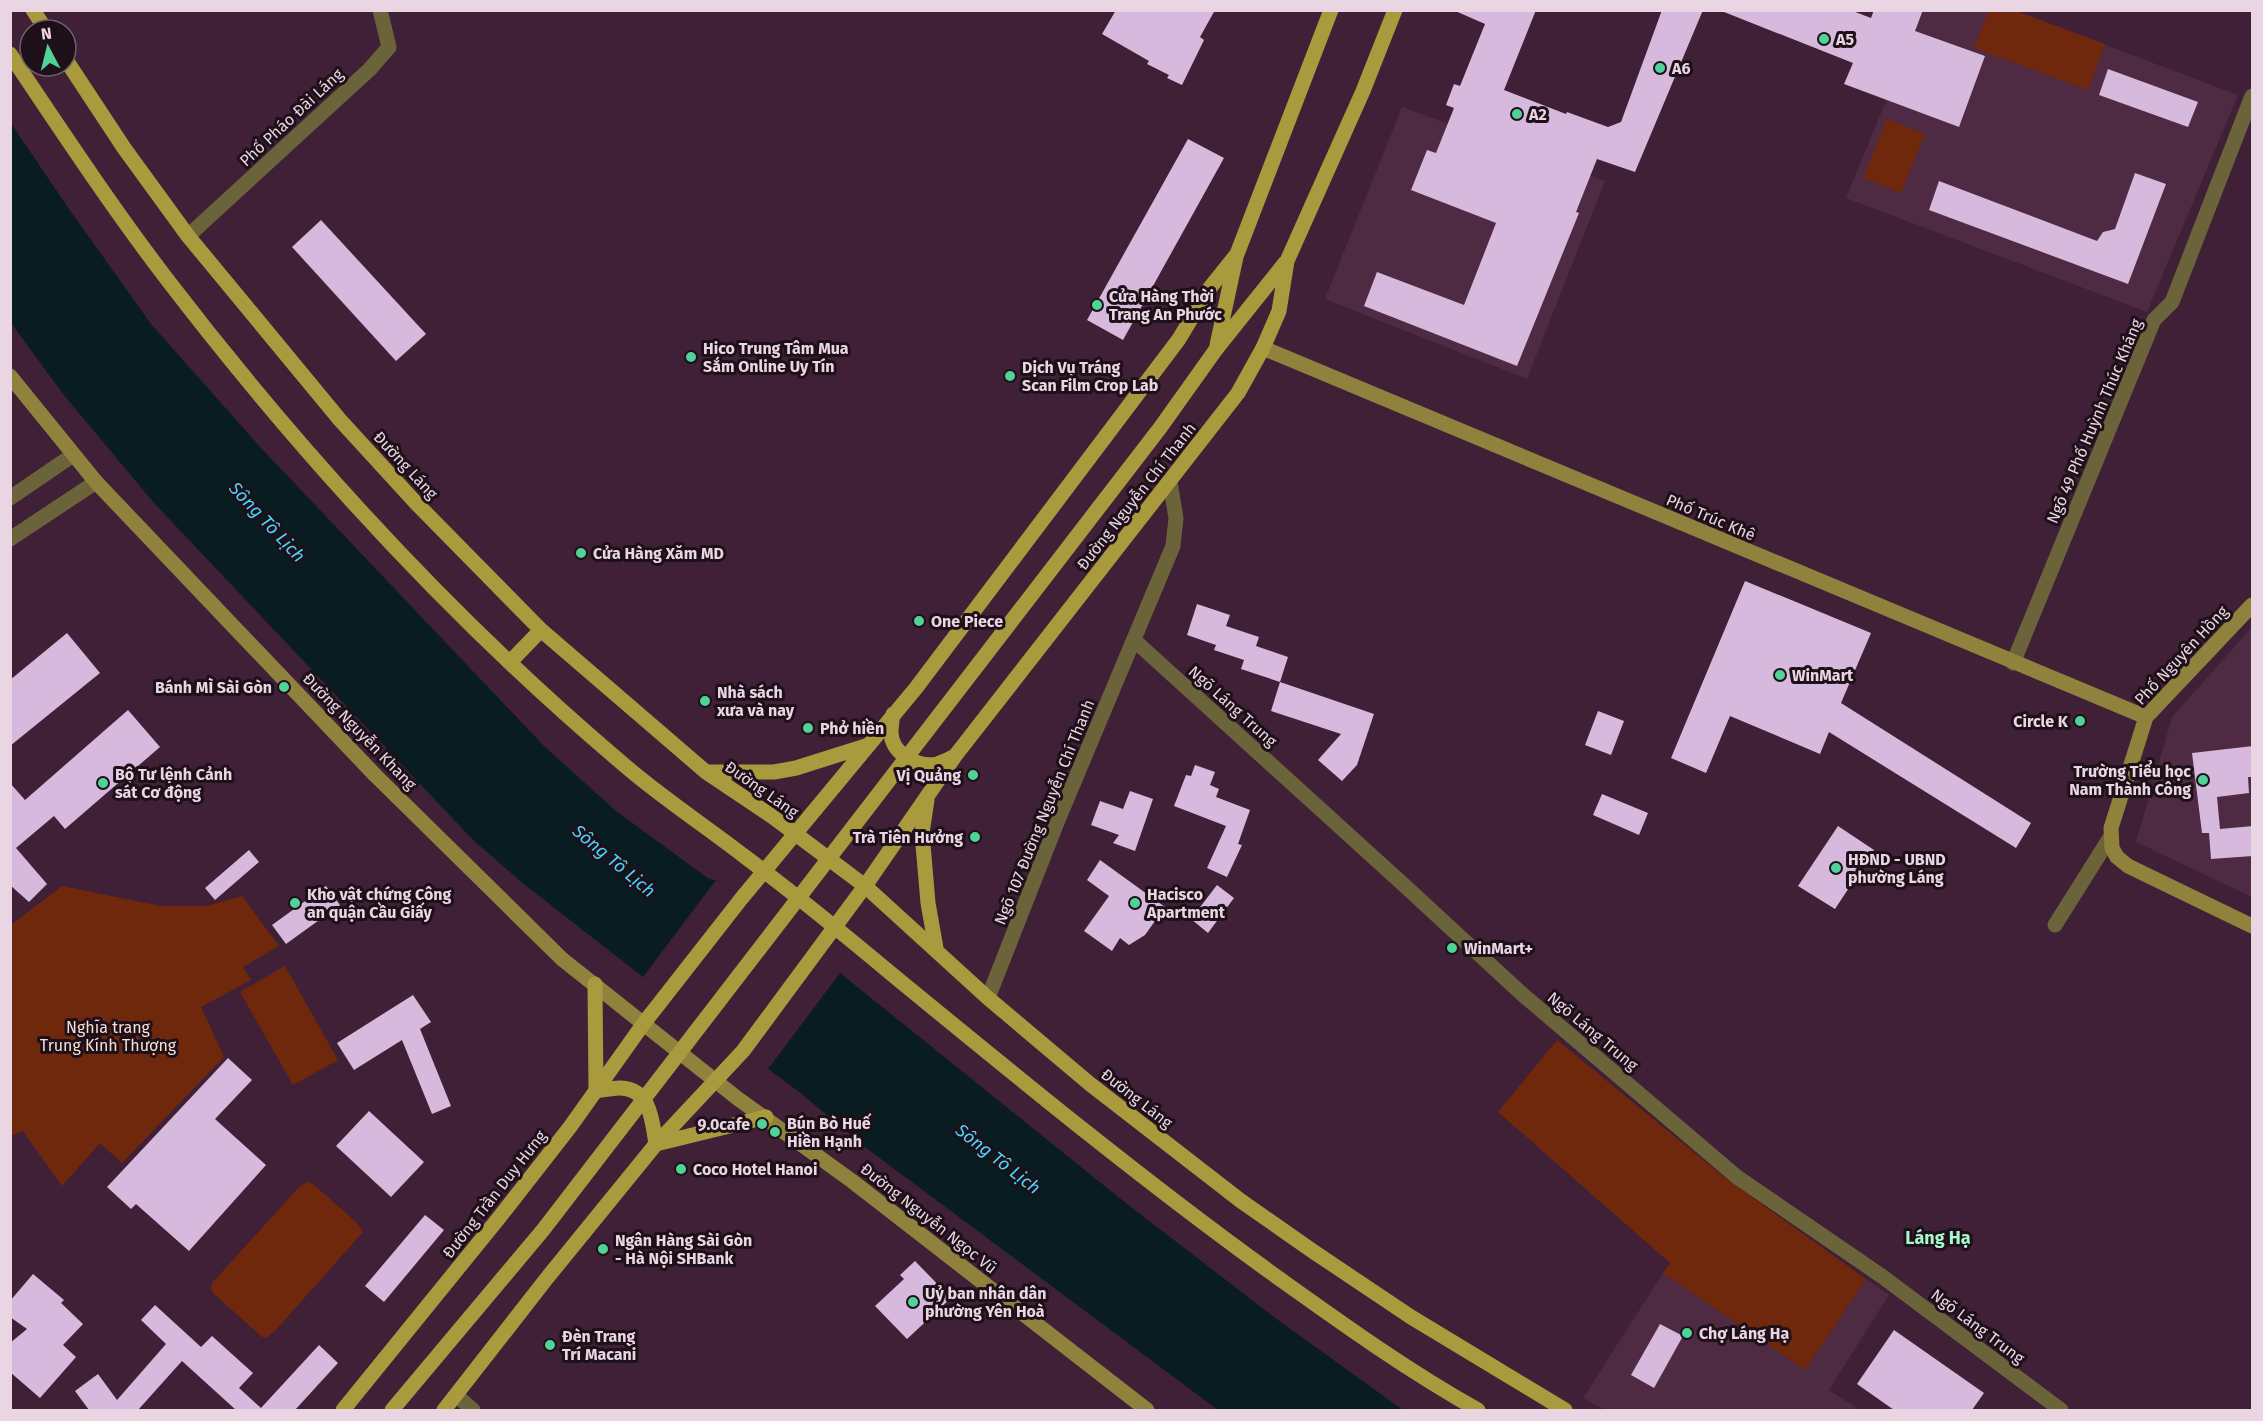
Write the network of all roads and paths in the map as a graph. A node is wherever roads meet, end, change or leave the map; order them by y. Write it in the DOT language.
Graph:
graph roads {
  1 [pos="380,10"];
  2 [pos="1331,10"];
  3 [pos="1395,10"];
  4 [pos="10,54"];
  5 [pos="78,78"];
  6 [pos="2253,96"];
  7 [pos="188,236"];
  8 [pos="1237,254"];
  9 [pos="1287,261"];
  10 [pos="1217,348"];
  11 [pos="1263,348"];
  12 [pos="10,376"];
  13 [pos="74,455"];
  14 [pos="96,482"];
  15 [pos="1170,482"];
  16 [pos="10,498"];
  17 [pos="10,539"];
  18 [pos="2253,605"];
  19 [pos="541,630"];
  20 [pos="1134,640"];
  21 [pos="510,662"];
  22 [pos="2013,663"];
  23 [pos="893,714"];
  24 [pos="2146,717"];
  25 [pos="866,746"];
  26 [pos="955,756"];
  27 [pos="706,772"];
  28 [pos="928,795"];
  29 [pos="794,834"];
  30 [pos="2111,836"];
  31 [pos="764,871"];
  32 [pos="865,886"];
  33 [pos="2055,925"];
  34 [pos="835,926"];
  35 [pos="2253,926"];
  36 [pos="936,948"];
  37 [pos="595,984"];
  38 [pos="988,998"];
  39 [pos="644,1023"];
  40 [pos="716,1080"];
  41 [pos="596,1091"];
  42 [pos="766,1117"];
  43 [pos="656,1144"];
  44 [pos="456,1395"];
  45 [pos="343,1410"];
  46 [pos="392,1410"];
  47 [pos="444,1410"];
  48 [pos="473,1410"];
  49 [pos="1147,1410"];
  50 [pos="1478,1410"];
  51 [pos="1564,1410"];
  52 [pos="2061,1410"];
  1 -- 7 [label="street, Phố Pháo Đài Láng"];
  2 -- 8 [label="main road"];
  3 -- 9 [label="main road, Đường Nguyễn Chí Thanh"];
  4 -- 21 [label="main road"];
  5 -- 7 [label="main road, Đường Láng"];
  6 -- 22 [label="street, Ngõ 49 Phố Huỳnh Thúc Kháng"];
  7 -- 19 [label="main road, Đường Láng"];
  8 -- 10 [label="main road"];
  8 -- 23 [label="main road"];
  9 -- 10 [label="main road"];
  9 -- 11 [label="main road, Đường Nguyễn Chí Thanh"];
  10 -- 46 [label="main road, bridge"];
  11 -- 15 [label="main road, Đường Nguyễn Chí Thanh"];
  11 -- 22 [label="main road, Phố Trúc Khê"];
  12 -- 13 [label="main road, Đường Nguyễn Khang"];
  13 -- 14 [label="main road, Đường Nguyễn Khang"];
  13 -- 16 [label="street"];
  14 -- 17 [label="street"];
  14 -- 37 [label="main road, Đường Nguyễn Khang"];
  15 -- 20 [label="street, Ngõ 107 Đường Nguyễn Chí Thanh"];
  15 -- 26 [label="main road, Đường Nguyễn Chí Thanh"];
  18 -- 24 [label="main road, Phố Nguyên Hồng"];
  19 -- 21 [label="main road"];
  19 -- 27 [label="main road, Đường Láng"];
  20 -- 38 [label="street, Ngõ 107 Đường Nguyễn Chí Thanh"];
  20 -- 52 [label="street, Ngõ Láng Trung"];
  21 -- 31 [label="main road"];
  22 -- 24 [label="main road, Phố Trúc Khê"];
  23 -- 25 [label="main road"];
  23 -- 26 [label="main road"];
  24 -- 30 [label="main road, Phố Nguyên Hồng"];
  25 -- 27 [label="main road"];
  25 -- 29 [label="main road"];
  26 -- 28 [label="main road, Đường Nguyễn Chí Thanh"];
  27 -- 29 [label="main road, Đường Láng"];
  28 -- 32 [label="main road, Đường Nguyễn Chí Thanh"];
  28 -- 36 [label="main road"];
  29 -- 31 [label="main road"];
  29 -- 32 [label="main road, Đường Láng"];
  30 -- 33 [label="street"];
  30 -- 35 [label="main road"];
  31 -- 34 [label="main road"];
  31 -- 39 [label="main road, Đường Trần Duy Hưng"];
  32 -- 34 [label="main road, Đường Nguyễn Chí Thanh"];
  32 -- 36 [label="main road, Đường Láng"];
  34 -- 40 [label="main road, Đường Nguyễn Chí Thanh"];
  34 -- 50 [label="main road"];
  36 -- 38 [label="main road, Đường Láng"];
  37 -- 39 [label="main road, Đường Nguyễn Khang"];
  37 -- 41 [label="main road"];
  38 -- 51 [label="main road, Đường Láng"];
  39 -- 40 [label="main road, Đường Nguyễn Khang"];
  39 -- 41 [label="main road, Đường Trần Duy Hưng"];
  40 -- 42 [label="main road, Đường Nguyễn Ngọc Vũ"];
  40 -- 43 [label="main road"];
  41 -- 43 [label="main road"];
  41 -- 45 [label="main road, Đường Trần Duy Hưng"];
  42 -- 43 [label="main road"];
  42 -- 49 [label="main road, Đường Nguyễn Ngọc Vũ"];
  43 -- 44 [label="main road"];
  44 -- 47 [label="main road"];
  44 -- 48 [label="street"];
}
